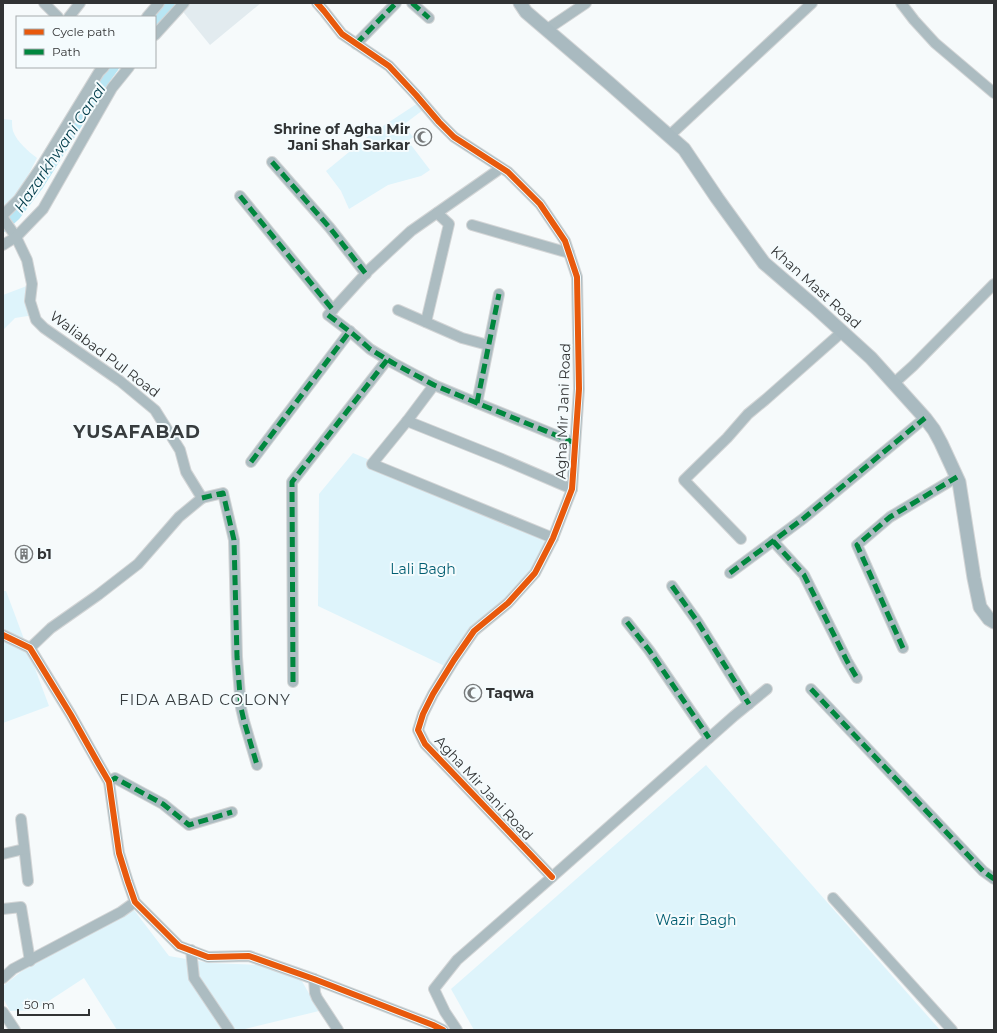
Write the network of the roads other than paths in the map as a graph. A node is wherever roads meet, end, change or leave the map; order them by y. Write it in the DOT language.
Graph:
graph roads {
  1 [pos="44,3"];
  2 [pos="80,3"];
  3 [pos="184,3"];
  4 [pos="316,3"];
  5 [pos="396,3"];
  6 [pos="412,3"];
  7 [pos="520,3"];
  8 [pos="586,3"];
  9 [pos="812,3"];
  10 [pos="902,3"];
  11 [pos="157,4"];
  12 [pos="57,16"];
  13 [pos="70,16"];
  14 [pos="147,16"];
  15 [pos="429,18"];
  16 [pos="546,30"];
  17 [pos="156,34"];
  18 [pos="356,44"];
  19 [pos="103,68"];
  20 [pos="128,68"];
  21 [pos="992,88"];
  22 [pos="669,136"];
  23 [pos="272,162"];
  24 [pos="501,168"];
  25 [pos="240,196"];
  26 [pos="437,212"];
  27 [pos="3,215"];
  28 [pos="3,218"];
  29 [pos="472,226"];
  30 [pos="16,237"];
  31 [pos="3,245"];
  32 [pos="568,253"];
  33 [pos="366,274"];
  34 [pos="994,284"];
  35 [pos="499,294"];
  36 [pos="333,310"];
  37 [pos="398,310"];
  38 [pos="426,322"];
  39 [pos="350,331"];
  40 [pos="842,332"];
  41 [pos="488,345"];
  42 [pos="388,360"];
  43 [pos="893,384"];
  44 [pos="434,385"];
  45 [pos="477,403"];
  46 [pos="925,418"];
  47 [pos="407,421"];
  48 [pos="576,443"];
  49 [pos="251,462"];
  50 [pos="957,478"];
  51 [pos="572,489"];
  52 [pos="202,498"];
  53 [pos="553,538"];
  54 [pos="741,539"];
  55 [pos="773,541"];
  56 [pos="730,573"];
  57 [pos="672,586"];
  58 [pos="627,622"];
  59 [pos="994,622"];
  60 [pos="3,635"];
  61 [pos="30,648"];
  62 [pos="903,648"];
  63 [pos="857,678"];
  64 [pos="293,682"];
  65 [pos="767,689"];
  66 [pos="811,690"];
  67 [pos="748,704"];
  68 [pos="709,738"];
  69 [pos="257,765"];
  70 [pos="108,782"];
  71 [pos="232,812"];
  72 [pos="21,819"];
  73 [pos="24,849"];
  74 [pos="3,854"];
  75 [pos="552,877"];
  76 [pos="994,880"];
  77 [pos="28,881"];
  78 [pos="833,898"];
  79 [pos="136,902"];
  80 [pos="3,909"];
  81 [pos="191,950"];
  82 [pos="30,961"];
  83 [pos="3,978"];
  84 [pos="314,980"];
  85 [pos="3,1012"];
  86 [pos="15,1030"];
  87 [pos="229,1030"];
  88 [pos="338,1030"];
  89 [pos="443,1030"];
  90 [pos="456,1030"];
  91 [pos="952,1030"];
  1 -- 12 [label="street"];
  2 -- 13 [label="street"];
  3 -- 17 [label="street"];
  4 -- 18 [label="street, Agha Mir Jani Road"];
  5 -- 18 [label="street"];
  6 -- 15 [label="street"];
  7 -- 16 [label="main road, Khan Mast Road"];
  8 -- 16 [label="street"];
  9 -- 22 [label="street"];
  10 -- 21 [label="street"];
  11 -- 14 [label="street"];
  16 -- 22 [label="main road, Khan Mast Road"];
  18 -- 24 [label="street, Agha Mir Jani Road"];
  19 -- 27 [label="street"];
  20 -- 30 [label="street"];
  22 -- 40 [label="main road, Khan Mast Road"];
  23 -- 33 [label="street"];
  24 -- 26 [label="street"];
  24 -- 32 [label="street, Agha Mir Jani Road"];
  25 -- 36 [label="street"];
  26 -- 33 [label="street"];
  26 -- 38 [label="street"];
  28 -- 30 [label="street, Waliabad Pul Road"];
  29 -- 32 [label="street"];
  30 -- 31 [label="street"];
  30 -- 52 [label="street, Waliabad Pul Road"];
  32 -- 48 [label="street, Agha Mir Jani Road"];
  33 -- 36 [label="street"];
  34 -- 43 [label="street"];
  35 -- 41 [label="street"];
  36 -- 39 [label="street"];
  37 -- 38 [label="street"];
  38 -- 41 [label="street"];
  39 -- 42 [label="street"];
  39 -- 49 [label="street"];
  40 -- 43 [label="main road, Khan Mast Road"];
  40 -- 54 [label="street"];
  41 -- 45 [label="street"];
  42 -- 44 [label="street"];
  42 -- 64 [label="street"];
  43 -- 46 [label="main road, Khan Mast Road"];
  44 -- 45 [label="street"];
  44 -- 47 [label="street"];
  45 -- 48 [label="street"];
  46 -- 50 [label="main road, Khan Mast Road"];
  46 -- 55 [label="street"];
  47 -- 51 [label="street"];
  47 -- 53 [label="street"];
  48 -- 51 [label="street, Agha Mir Jani Road"];
  50 -- 59 [label="main road, Khan Mast Road"];
  50 -- 62 [label="street"];
  51 -- 53 [label="street, Agha Mir Jani Road"];
  52 -- 61 [label="street"];
  52 -- 69 [label="street"];
  53 -- 75 [label="street, Agha Mir Jani Road"];
  55 -- 56 [label="street"];
  55 -- 63 [label="street"];
  57 -- 67 [label="street"];
  58 -- 68 [label="street"];
  60 -- 61 [label="street"];
  61 -- 70 [label="street"];
  65 -- 67 [label="street"];
  66 -- 76 [label="street"];
  67 -- 68 [label="street"];
  68 -- 75 [label="street"];
  70 -- 71 [label="street"];
  70 -- 79 [label="street"];
  72 -- 73 [label="street"];
  73 -- 74 [label="street"];
  73 -- 77 [label="street"];
  75 -- 90 [label="street"];
  78 -- 91 [label="street"];
  79 -- 81 [label="street"];
  79 -- 82 [label="street"];
  80 -- 82 [label="street"];
  81 -- 84 [label="street"];
  81 -- 87 [label="street"];
  82 -- 83 [label="street"];
  84 -- 88 [label="street"];
  84 -- 89 [label="street"];
  85 -- 86 [label="street"];
}
